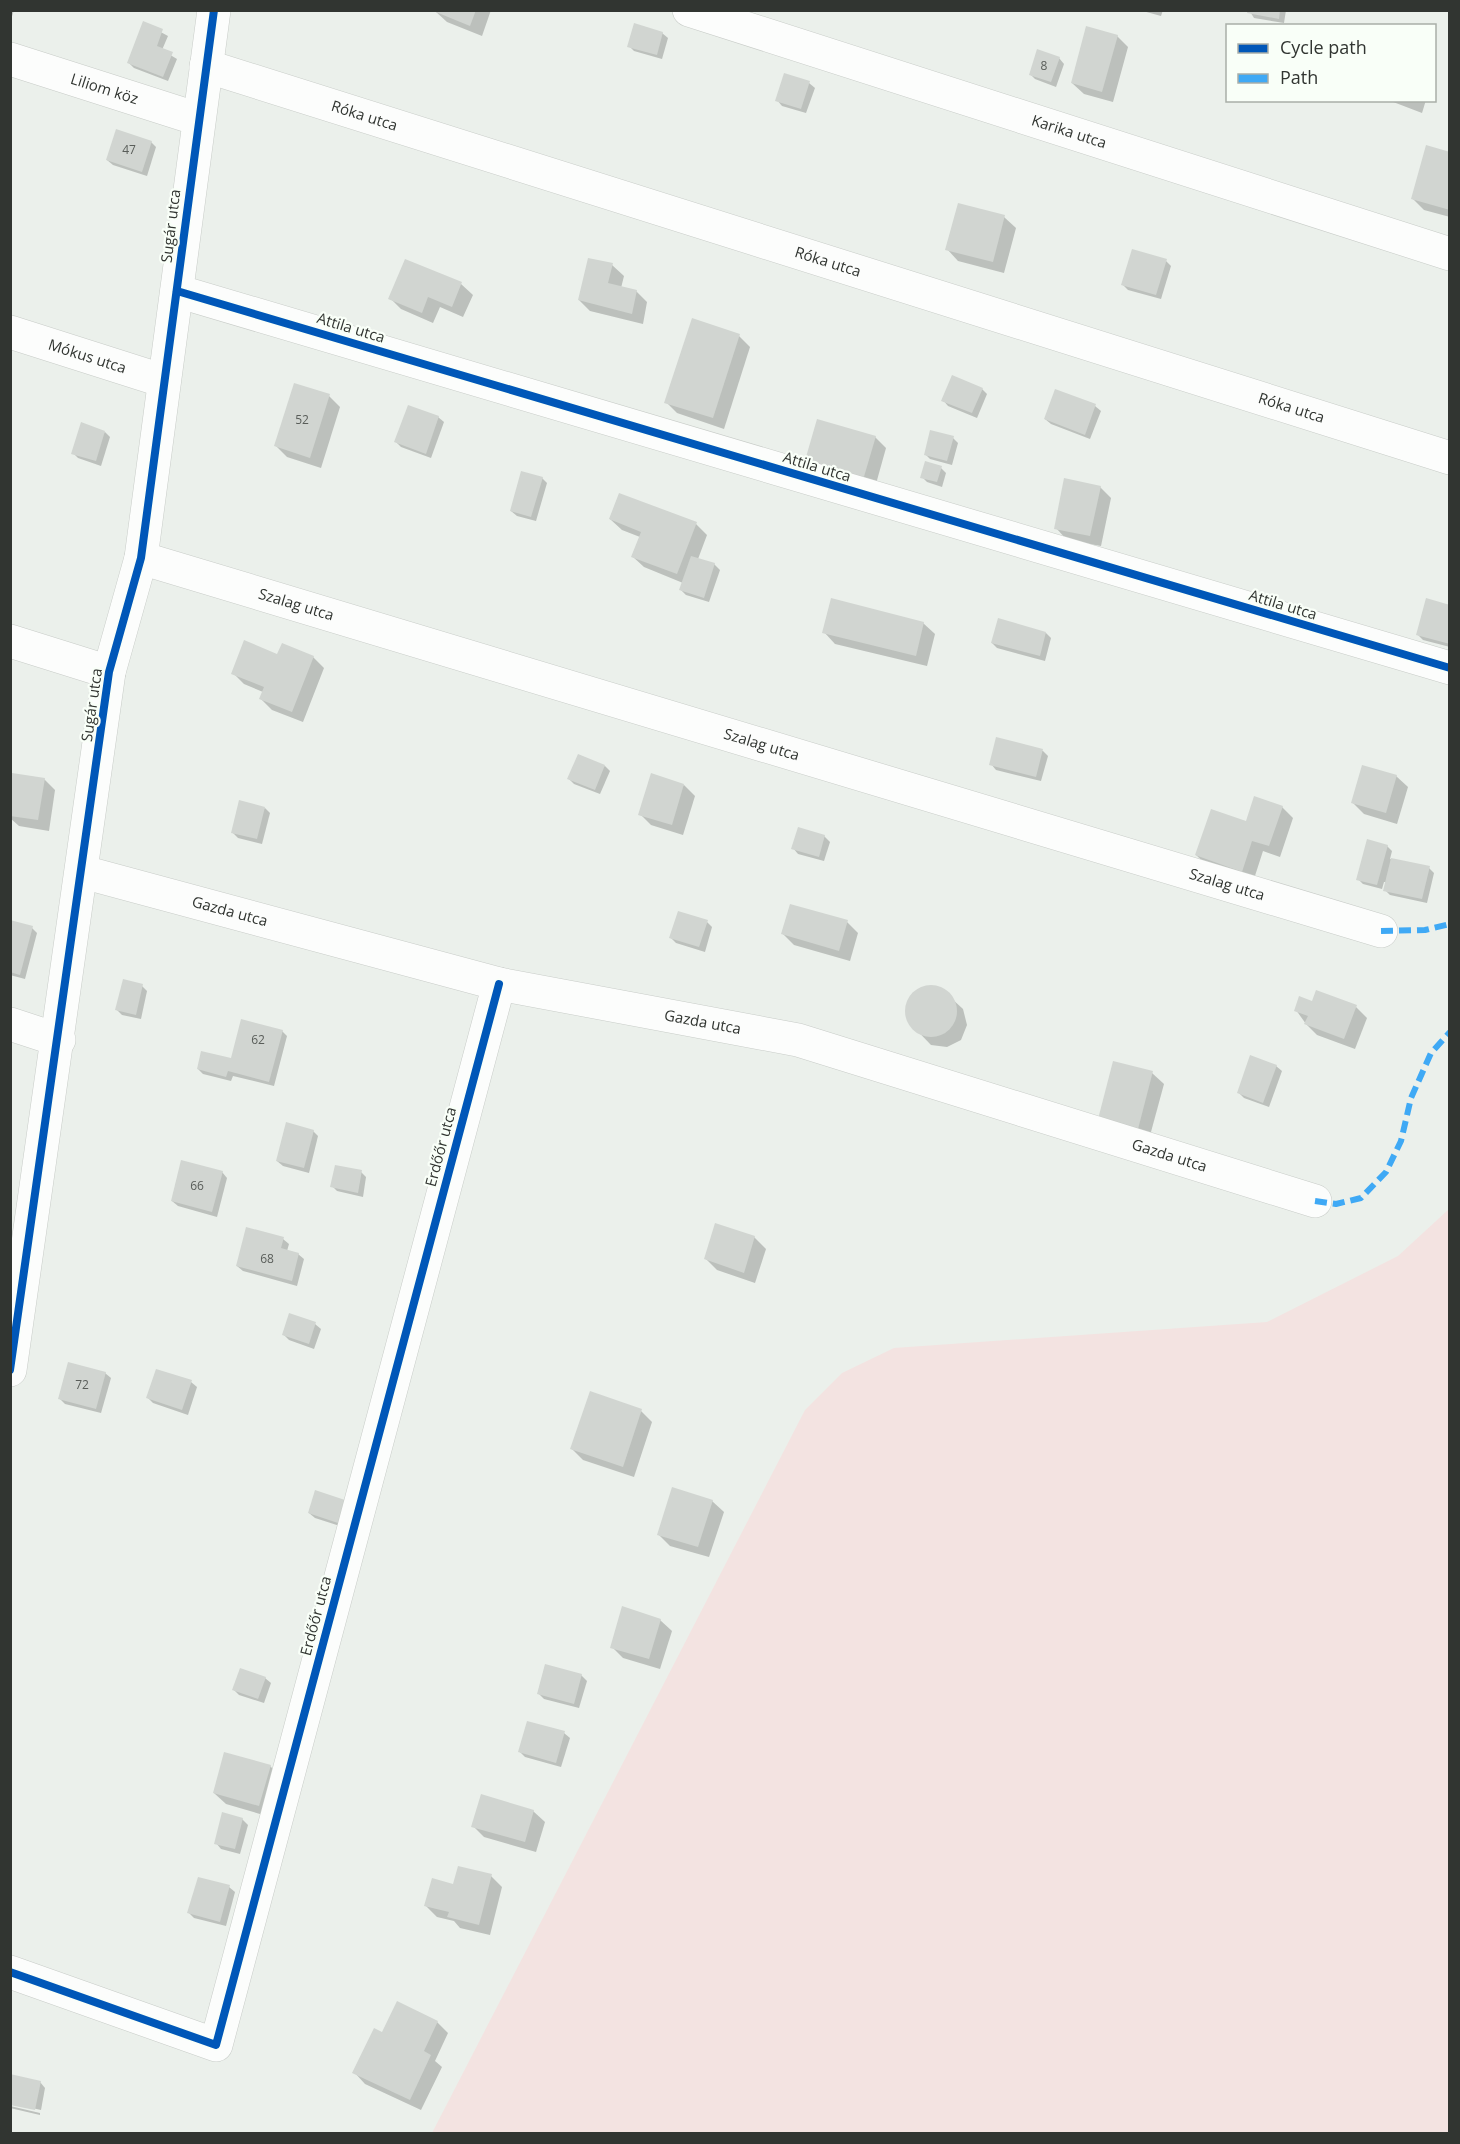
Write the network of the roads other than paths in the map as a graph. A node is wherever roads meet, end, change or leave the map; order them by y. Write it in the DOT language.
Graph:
graph roads {
  1 [pos="214,10"];
  2 [pos="689,10"];
  3 [pos="10,59"];
  4 [pos="206,66"];
  5 [pos="198,119"];
  6 [pos="1449,254"];
  7 [pos="177,291"];
  8 [pos="10,332"];
  9 [pos="164,381"];
  10 [pos="1449,458"];
  11 [pos="141,558"];
  12 [pos="10,641"];
  13 [pos="1449,668"];
  14 [pos="109,672"];
  15 [pos="83,872"];
  16 [pos="1381,931"];
  17 [pos="499,984"];
  18 [pos="10,1024"];
  19 [pos="59,1040"];
  20 [pos="1315,1201"];
  21 [pos="10,1370"];
  22 [pos="10,1972"];
  1 -- 4 [label="street, Sugár utca"];
  2 -- 6 [label="street, Karika utca"];
  3 -- 5 [label="street, Liliom köz"];
  4 -- 5 [label="street, Sugár utca"];
  4 -- 10 [label="street, Róka utca"];
  5 -- 7 [label="street, Sugár utca"];
  7 -- 9 [label="street, Sugár utca"];
  7 -- 13 [label="street, Attila utca"];
  8 -- 9 [label="street, Mókus utca"];
  9 -- 11 [label="street, Sugár utca"];
  11 -- 14 [label="street, Sugár utca"];
  11 -- 16 [label="street, Szalag utca"];
  12 -- 14 [label="street"];
  14 -- 15 [label="street, Sugár utca"];
  15 -- 17 [label="street, Gazda utca"];
  15 -- 19 [label="street, Sugár utca"];
  17 -- 20 [label="street, Gazda utca"];
  17 -- 22 [label="street, Erdőőr utca"];
  18 -- 19 [label="street"];
  19 -- 21 [label="street, Sugár utca"];
}
